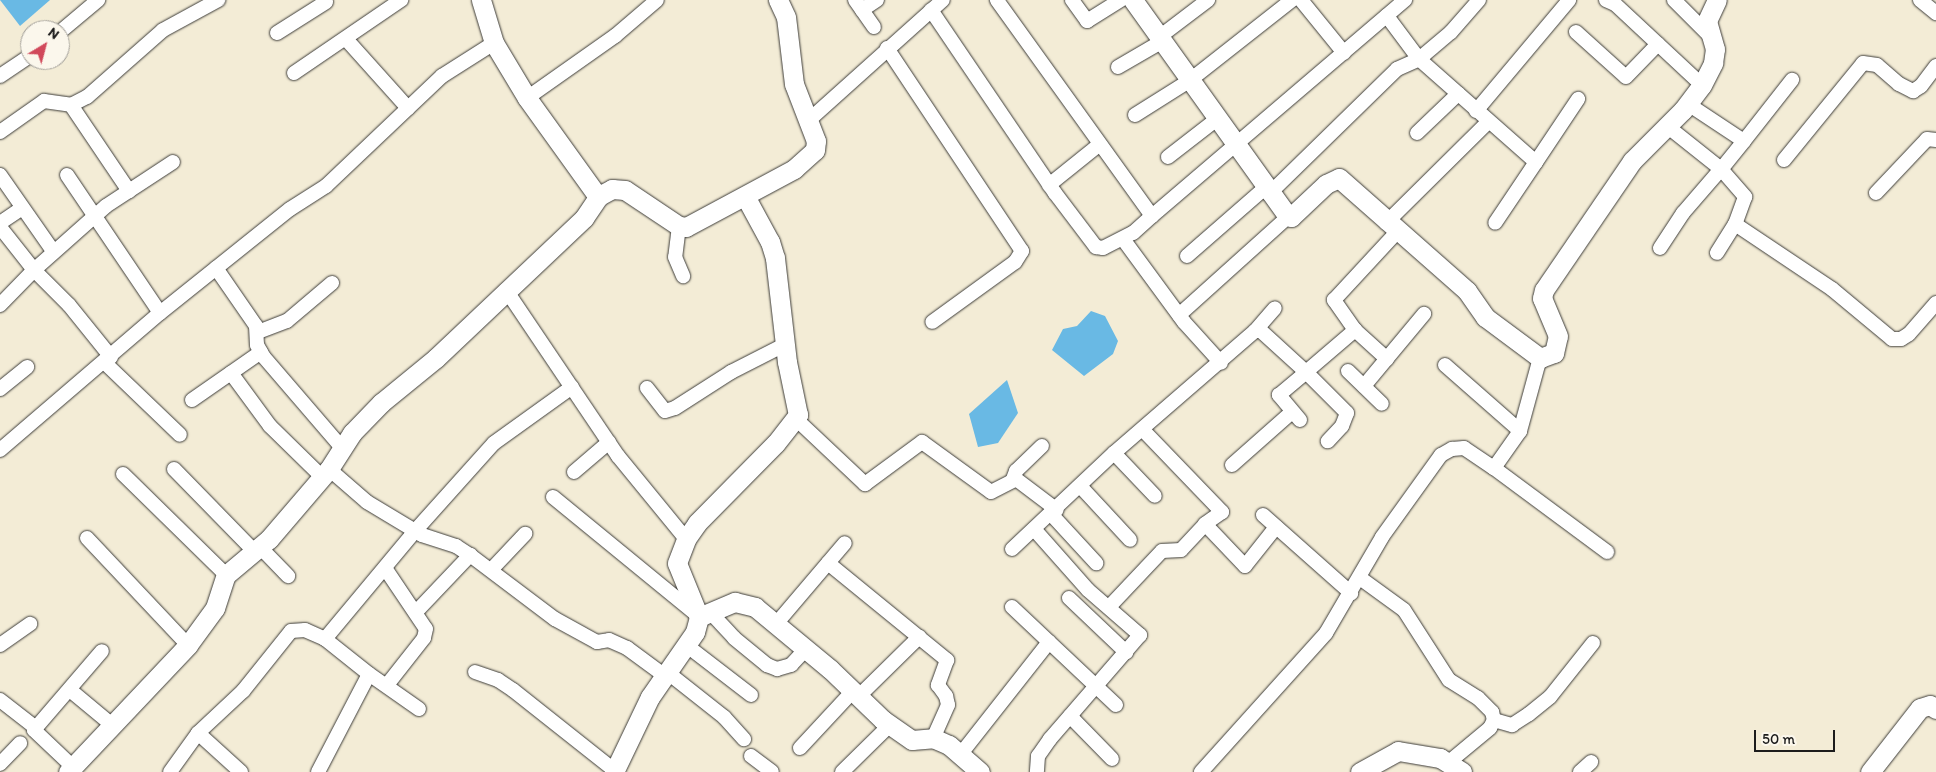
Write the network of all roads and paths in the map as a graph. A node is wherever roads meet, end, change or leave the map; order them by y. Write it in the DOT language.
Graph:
graph roads {
  1 [pos="98,0"];
  2 [pos="218,0"];
  3 [pos="401,0"];
  4 [pos="481,0"];
  5 [pos="657,0"];
  6 [pos="778,0"];
  7 [pos="877,0"];
  8 [pos="943,0"];
  9 [pos="998,0"];
  10 [pos="1072,0"];
  11 [pos="1121,0"];
  12 [pos="1133,0"];
  13 [pos="1208,0"];
  14 [pos="1292,0"];
  15 [pos="1301,0"];
  16 [pos="1405,0"];
  17 [pos="1479,0"];
  18 [pos="1569,0"];
  19 [pos="1606,0"];
  20 [pos="1674,0"];
  21 [pos="1717,0"];
  22 [pos="1920,0"];
  23 [pos="329,1"];
  24 [pos="858,5"];
  25 [pos="930,10"];
  26 [pos="1936,13"];
  27 [pos="1387,16"];
  28 [pos="70,24"];
  29 [pos="874,26"];
  30 [pos="1576,32"];
  31 [pos="277,34"];
  32 [pos="1712,38"];
  33 [pos="346,39"];
  34 [pos="1159,40"];
  35 [pos="494,43"];
  36 [pos="1658,44"];
  37 [pos="888,48"];
  38 [pos="1344,53"];
  39 [pos="1419,59"];
  40 [pos="20,63"];
  41 [pos="1936,66"];
  42 [pos="1118,67"];
  43 [pos="294,73"];
  44 [pos="0,76"];
  45 [pos="1792,80"];
  46 [pos="1189,81"];
  47 [pos="1702,85"];
  48 [pos="1458,94"];
  49 [pos="527,98"];
  50 [pos="1578,99"];
  51 [pos="1688,104"];
  52 [pos="71,105"];
  53 [pos="408,108"];
  54 [pos="1476,111"];
  55 [pos="1135,115"];
  56 [pos="1217,119"];
  57 [pos="808,121"];
  58 [pos="1488,122"];
  59 [pos="1667,126"];
  60 [pos="0,132"];
  61 [pos="1417,133"];
  62 [pos="1936,140"];
  63 [pos="1744,142"];
  64 [pos="1234,143"];
  65 [pos="1100,144"];
  66 [pos="1168,157"];
  67 [pos="1784,160"];
  68 [pos="173,162"];
  69 [pos="1536,162"];
  70 [pos="1721,169"];
  71 [pos="0,175"];
  72 [pos="67,175"];
  73 [pos="1049,185"];
  74 [pos="129,191"];
  75 [pos="1267,191"];
  76 [pos="1876,193"];
  77 [pos="599,196"];
  78 [pos="745,196"];
  79 [pos="22,208"];
  80 [pos="94,216"];
  81 [pos="1152,216"];
  82 [pos="1288,217"];
  83 [pos="0,223"];
  84 [pos="1496,223"];
  85 [pos="1735,224"];
  86 [pos="679,226"];
  87 [pos="1392,227"];
  88 [pos="0,228"];
  89 [pos="1123,239"];
  90 [pos="1660,248"];
  91 [pos="53,251"];
  92 [pos="1717,253"];
  93 [pos="1188,256"];
  94 [pos="216,268"];
  95 [pos="34,270"];
  96 [pos="683,276"];
  97 [pos="332,283"];
  98 [pos="506,290"];
  99 [pos="1936,303"];
  100 [pos="0,305"];
  101 [pos="1274,308"];
  102 [pos="160,313"];
  103 [pos="1424,314"];
  104 [pos="1180,315"];
  105 [pos="932,322"];
  106 [pos="1355,330"];
  107 [pos="1255,331"];
  108 [pos="258,332"];
  109 [pos="786,344"];
  110 [pos="261,352"];
  111 [pos="1540,358"];
  112 [pos="107,359"];
  113 [pos="1387,359"];
  114 [pos="1221,363"];
  115 [pos="1445,366"];
  116 [pos="27,367"];
  117 [pos="1348,371"];
  118 [pos="1306,372"];
  119 [pos="231,373"];
  120 [pos="1364,386"];
  121 [pos="572,387"];
  122 [pos="646,388"];
  123 [pos="0,389"];
  124 [pos="192,400"];
  125 [pos="1382,404"];
  126 [pos="796,419"];
  127 [pos="1143,430"];
  128 [pos="1520,431"];
  129 [pos="180,435"];
  130 [pos="1328,441"];
  131 [pos="608,442"];
  132 [pos="1042,446"];
  133 [pos="342,448"];
  134 [pos="0,450"];
  135 [pos="1114,453"];
  136 [pos="1232,465"];
  137 [pos="1494,468"];
  138 [pos="174,469"];
  139 [pos="574,472"];
  140 [pos="325,473"];
  141 [pos="123,474"];
  142 [pos="1014,479"];
  143 [pos="1081,488"];
  144 [pos="1155,496"];
  145 [pos="553,497"];
  146 [pos="1054,512"];
  147 [pos="1263,515"];
  148 [pos="1205,524"];
  149 [pos="1276,526"];
  150 [pos="1034,529"];
  151 [pos="415,531"];
  152 [pos="524,534"];
  153 [pos="87,538"];
  154 [pos="686,539"];
  155 [pos="1130,540"];
  156 [pos="845,543"];
  157 [pos="256,548"];
  158 [pos="1012,549"];
  159 [pos="1608,552"];
  160 [pos="470,555"];
  161 [pos="828,563"];
  162 [pos="1096,563"];
  163 [pos="385,568"];
  164 [pos="491,570"];
  165 [pos="226,575"];
  166 [pos="288,576"];
  167 [pos="1360,578"];
  168 [pos="1351,593"];
  169 [pos="1068,598"];
  170 [pos="1012,607"];
  171 [pos="1108,607"];
  172 [pos="416,612"];
  173 [pos="704,614"];
  174 [pos="30,624"];
  175 [pos="776,624"];
  176 [pos="919,637"];
  177 [pos="326,639"];
  178 [pos="1049,642"];
  179 [pos="1593,643"];
  180 [pos="188,645"];
  181 [pos="686,645"];
  182 [pos="0,646"];
  183 [pos="102,650"];
  184 [pos="805,650"];
  185 [pos="1126,652"];
  186 [pos="476,672"];
  187 [pos="369,674"];
  188 [pos="666,674"];
  189 [pos="388,685"];
  190 [pos="1096,687"];
  191 [pos="70,690"];
  192 [pos="856,694"];
  193 [pos="751,695"];
  194 [pos="0,700"];
  195 [pos="1116,705"];
  196 [pos="1935,707"];
  197 [pos="419,710"];
  198 [pos="1070,716"];
  199 [pos="1494,720"];
  200 [pos="112,725"];
  201 [pos="890,725"];
  202 [pos="36,728"];
  203 [pos="198,733"];
  204 [pos="933,738"];
  205 [pos="744,739"];
  206 [pos="20,743"];
  207 [pos="800,748"];
  208 [pos="960,755"];
  209 [pos="751,756"];
  210 [pos="1112,759"];
  211 [pos="1591,762"];
  212 [pos="0,764"];
  213 [pos="1455,768"];
  214 [pos="70,769"];
  215 [pos="614,771"];
  216 [pos="170,772"];
  217 [pos="241,772"];
  218 [pos="318,772"];
  219 [pos="772,772"];
  220 [pos="842,772"];
  221 [pos="980,772"];
  222 [pos="1037,772"];
  223 [pos="1200,772"];
  224 [pos="1360,772"];
  225 [pos="1580,772"];
  226 [pos="1870,772"];
  1 -- 28 [label="street"];
  2 -- 52 [label="street"];
  3 -- 33 [label="street"];
  4 -- 35 [label="street"];
  5 -- 49 [label="street"];
  6 -- 57 [label="street"];
  7 -- 24 [label="street"];
  8 -- 25 [label="street"];
  9 -- 65 [label="street"];
  10 -- 11 [label="street"];
  12 -- 34 [label="street"];
  13 -- 34 [label="street"];
  14 -- 46 [label="street"];
  15 -- 38 [label="street"];
  16 -- 27 [label="street"];
  17 -- 39 [label="street"];
  18 -- 54 [label="street"];
  19 -- 36 [label="street"];
  20 -- 32 [label="street"];
  21 -- 32 [label="street"];
  22 -- 26 [label="street"];
  23 -- 31 [label="street"];
  24 -- 29 [label="street"];
  25 -- 37 [label="street"];
  25 -- 73 [label="street"];
  27 -- 38 [label="street"];
  27 -- 39 [label="street"];
  30 -- 36 [label="street"];
  32 -- 47 [label="street"];
  33 -- 43 [label="street"];
  33 -- 53 [label="street"];
  34 -- 42 [label="street"];
  34 -- 46 [label="street"];
  35 -- 49 [label="street"];
  35 -- 53 [label="street"];
  36 -- 47 [label="street"];
  37 -- 57 [label="street"];
  37 -- 105 [label="street"];
  38 -- 64 [label="street"];
  39 -- 48 [label="street"];
  39 -- 75 [label="street"];
  40 -- 44 [label="street"];
  41 -- 67 [label="street"];
  45 -- 63 [label="street"];
  46 -- 55 [label="street"];
  46 -- 56 [label="street"];
  47 -- 51 [label="street"];
  48 -- 54 [label="street"];
  48 -- 61 [label="street"];
  49 -- 77 [label="street"];
  50 -- 69 [label="street"];
  51 -- 59 [label="street"];
  51 -- 63 [label="street"];
  52 -- 60 [label="street"];
  52 -- 74 [label="street"];
  53 -- 94 [label="street"];
  54 -- 58 [label="street"];
  56 -- 64 [label="street"];
  56 -- 66 [label="street"];
  57 -- 78 [label="street"];
  58 -- 69 [label="street"];
  58 -- 87 [label="street"];
  59 -- 70 [label="street"];
  59 -- 111 [label="street"];
  62 -- 76 [label="street"];
  63 -- 70 [label="street"];
  64 -- 75 [label="street"];
  64 -- 81 [label="street"];
  65 -- 73 [label="street"];
  65 -- 81 [label="street"];
  68 -- 74 [label="street"];
  69 -- 84 [label="street"];
  70 -- 85 [label="street"];
  70 -- 90 [label="street"];
  71 -- 79 [label="street"];
  72 -- 80 [label="street"];
  73 -- 89 [label="street"];
  74 -- 80 [label="street"];
  75 -- 82 [label="street"];
  75 -- 93 [label="street"];
  77 -- 86 [label="street"];
  77 -- 98 [label="street"];
  78 -- 86 [label="street"];
  78 -- 109 [label="street"];
  79 -- 83 [label="street"];
  79 -- 91 [label="street"];
  80 -- 91 [label="street"];
  80 -- 102 [label="street"];
  81 -- 89 [label="street"];
  82 -- 87 [label="street"];
  82 -- 104 [label="street"];
  85 -- 92 [label="street"];
  85 -- 99 [label="street"];
  86 -- 96 [label="street"];
  87 -- 106 [label="street"];
  87 -- 111 [label="street"];
  88 -- 95 [label="street"];
  89 -- 104 [label="street"];
  91 -- 95 [label="street"];
  94 -- 102 [label="street"];
  94 -- 108 [label="street"];
  95 -- 100 [label="street"];
  95 -- 112 [label="street"];
  97 -- 108 [label="street"];
  98 -- 121 [label="street"];
  98 -- 133 [label="street"];
  101 -- 107 [label="street"];
  102 -- 112 [label="street"];
  103 -- 113 [label="street"];
  104 -- 114 [label="street"];
  106 -- 113 [label="street"];
  106 -- 118 [label="street"];
  107 -- 114 [label="street"];
  107 -- 118 [label="street"];
  108 -- 110 [label="street"];
  109 -- 122 [label="street"];
  109 -- 126 [label="street"];
  110 -- 119 [label="street"];
  110 -- 133 [label="street"];
  111 -- 128 [label="street"];
  112 -- 129 [label="street"];
  112 -- 134 [label="street"];
  113 -- 120 [label="street"];
  114 -- 127 [label="street"];
  115 -- 128 [label="street"];
  116 -- 123 [label="street"];
  117 -- 120 [label="street"];
  118 -- 130 [label="street"];
  118 -- 136 [label="street"];
  119 -- 124 [label="street"];
  119 -- 140 [label="street"];
  120 -- 125 [label="street"];
  121 -- 131 [label="street"];
  121 -- 151 [label="street"];
  126 -- 142 [label="street"];
  126 -- 154 [label="street"];
  127 -- 135 [label="street"];
  127 -- 148 [label="street"];
  128 -- 137 [label="street"];
  131 -- 139 [label="street"];
  131 -- 154 [label="street"];
  132 -- 142 [label="street"];
  133 -- 140 [label="street"];
  135 -- 143 [label="street"];
  135 -- 144 [label="street"];
  137 -- 159 [label="street"];
  137 -- 167 [label="street"];
  138 -- 157 [label="street"];
  140 -- 151 [label="street"];
  140 -- 157 [label="street"];
  141 -- 165 [label="street"];
  142 -- 146 [label="street"];
  143 -- 146 [label="street"];
  143 -- 155 [label="street"];
  145 -- 173 [label="street"];
  146 -- 150 [label="street"];
  146 -- 162 [label="street"];
  147 -- 149 [label="street"];
  148 -- 149 [label="street"];
  148 -- 171 [label="street"];
  149 -- 168 [label="street"];
  150 -- 158 [label="street"];
  150 -- 171 [label="street"];
  151 -- 160 [label="street"];
  151 -- 163 [label="street"];
  152 -- 164 [label="street"];
  153 -- 180 [label="street"];
  154 -- 173 [label="street"];
  156 -- 161 [label="street"];
  157 -- 165 [label="street"];
  157 -- 166 [label="street"];
  160 -- 164 [label="street"];
  160 -- 172 [label="street"];
  161 -- 175 [label="street"];
  161 -- 176 [label="street"];
  163 -- 172 [label="street"];
  163 -- 177 [label="street"];
  164 -- 188 [label="street"];
  165 -- 180 [label="street"];
  167 -- 168 [label="street"];
  167 -- 199 [label="street"];
  168 -- 223 [label="street"];
  169 -- 185 [label="street"];
  170 -- 178 [label="street"];
  171 -- 185 [label="street"];
  172 -- 189 [label="street"];
  173 -- 175 [label="street"];
  173 -- 181 [label="street"];
  173 -- 184 [label="street"];
  174 -- 182 [label="street"];
  175 -- 184 [label="street"];
  176 -- 192 [label="street"];
  176 -- 204 [label="street"];
  177 -- 187 [label="street"];
  177 -- 203 [label="street"];
  178 -- 190 [label="street"];
  178 -- 208 [label="street"];
  179 -- 199 [label="street"];
  180 -- 200 [label="street"];
  181 -- 188 [label="street"];
  181 -- 193 [label="street"];
  183 -- 191 [label="street"];
  184 -- 192 [label="street"];
  185 -- 190 [label="street"];
  186 -- 215 [label="street"];
  187 -- 189 [label="street"];
  187 -- 218 [label="street"];
  188 -- 205 [label="street"];
  188 -- 215 [label="street"];
  189 -- 197 [label="street"];
  190 -- 195 [label="street"];
  190 -- 198 [label="street"];
  191 -- 200 [label="street"];
  191 -- 202 [label="street"];
  192 -- 201 [label="street"];
  192 -- 207 [label="street"];
  194 -- 202 [label="street"];
  196 -- 226 [label="street"];
  198 -- 210 [label="street"];
  198 -- 222 [label="street"];
  199 -- 213 [label="street"];
  200 -- 214 [label="street"];
  201 -- 204 [label="street"];
  201 -- 220 [label="street"];
  202 -- 214 [label="street"];
  203 -- 216 [label="street"];
  203 -- 217 [label="street"];
  204 -- 208 [label="street"];
  206 -- 212 [label="street"];
  208 -- 221 [label="street"];
  209 -- 219 [label="street"];
  211 -- 225 [label="street"];
  213 -- 224 [label="street"];
}
